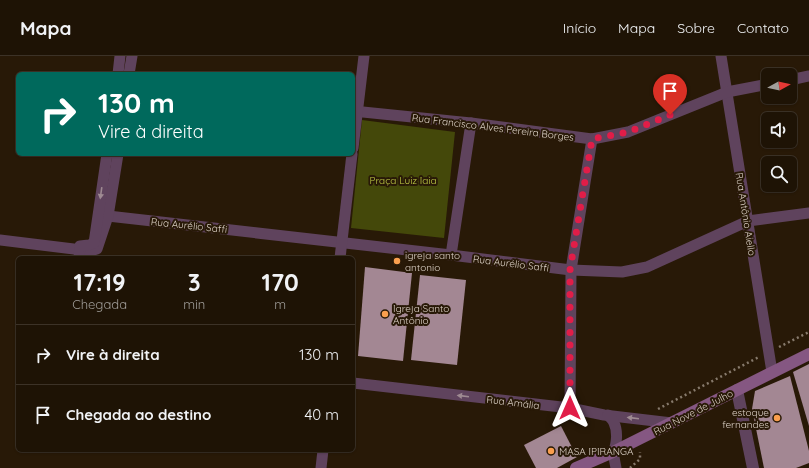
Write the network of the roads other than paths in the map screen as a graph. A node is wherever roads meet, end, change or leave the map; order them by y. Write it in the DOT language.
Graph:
graph roads {
  1 [pos="120,56"];
  2 [pos="132,56"];
  3 [pos="364,56"];
  4 [pos="721,56"];
  5 [pos="118,72"];
  6 [pos="129,72"];
  7 [pos="809,76"];
  8 [pos="797,79"];
  9 [pos="761,85"];
  10 [pos="727,92"];
  11 [pos="355,111"];
  12 [pos="471,123"];
  13 [pos="592,139"];
  14 [pos="107,156"];
  15 [pos="118,156"];
  16 [pos="352,156"];
  17 [pos="809,214"];
  18 [pos="108,216"];
  19 [pos="748,221"];
  20 [pos="0,240"];
  21 [pos="341,242"];
  22 [pos="84,254"];
  23 [pos="451,255"];
  24 [pos="340,256"];
  25 [pos="570,270"];
  26 [pos="809,354"];
  27 [pos="772,372"];
  28 [pos="355,383"];
  29 [pos="737,390"];
  30 [pos="570,408"];
  31 [pos="608,415"];
  32 [pos="672,423"];
  33 [pos="322,452"];
  34 [pos="613,452"];
  35 [pos="321,468"];
  36 [pos="576,468"];
  37 [pos="616,468"];
  38 [pos="753,468"];
  1 -- 5 [label="street"];
  2 -- 6 [label="street"];
  3 -- 11 [label="street"];
  4 -- 10 [label="street, Rua Antônio Aiello"];
  7 -- 8 [label="street"];
  9 -- 10 [label="street, Rua Francisco Alves Pereira Borges"];
  10 -- 13 [label="street, Rua Francisco Alves Pereira Borges"];
  10 -- 19 [label="street, Rua Antônio Aiello"];
  11 -- 12 [label="street, Rua Francisco Alves Pereira Borges"];
  12 -- 13 [label="street, Rua Francisco Alves Pereira Borges"];
  12 -- 23 [label="street"];
  13 -- 25 [label="street"];
  14 -- 22 [label="street, one-way"];
  15 -- 18 [label="street"];
  16 -- 21 [label="street"];
  17 -- 19 [label="street, Rua Aurélio Saffi"];
  18 -- 21 [label="street, Rua Aurélio Saffi"];
  18 -- 22 [label="street"];
  19 -- 25 [label="street, Rua Aurélio Saffi"];
  19 -- 27 [label="street, Rua Antônio Aiello"];
  20 -- 22 [label="street"];
  21 -- 23 [label="street, Rua Aurélio Saffi"];
  21 -- 24 [label="street"];
  23 -- 25 [label="street, Rua Aurélio Saffi"];
  25 -- 30 [label="street"];
  26 -- 27 [label="main road, Rua Nove de Julho"];
  27 -- 29 [label="main road, Rua Nove de Julho"];
  30 -- 28 [label="street, Rua Amália, one-way"];
  29 -- 32 [label="main road, Rua Nove de Julho"];
  29 -- 38 [label="street"];
  30 -- 31 [label="street, Rua Amália"];
  32 -- 31 [label="street, Rua Amália, one-way"];
  31 -- 34 [label="street"];
  32 -- 34 [label="main road, Rua Nove de Julho"];
  33 -- 35 [label="street"];
  34 -- 36 [label="main road, Rua Nove de Julho"];
  34 -- 37 [label="street"];
}
